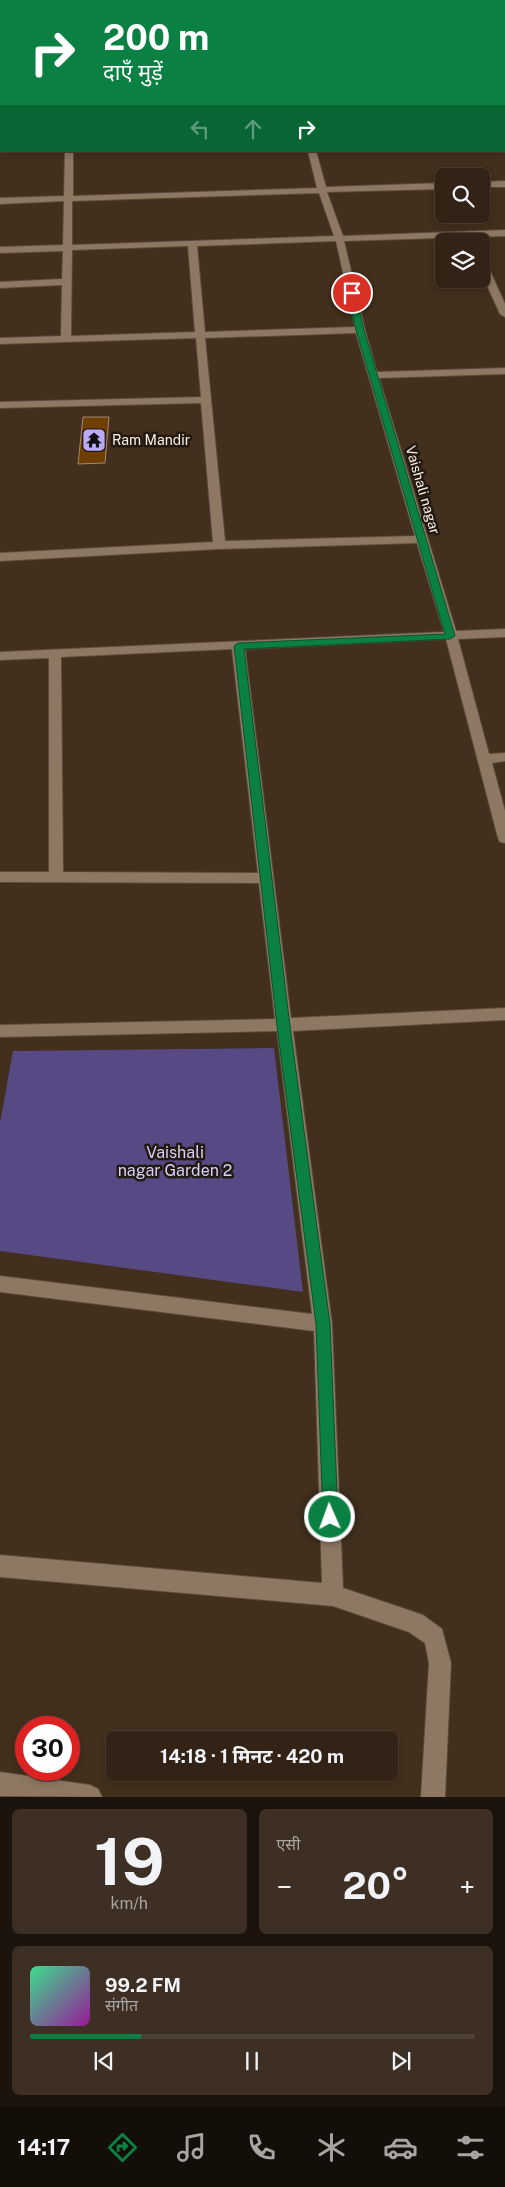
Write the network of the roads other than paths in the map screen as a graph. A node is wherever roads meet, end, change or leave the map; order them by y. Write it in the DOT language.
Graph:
graph roads {
  1 [pos="69,152"];
  2 [pos="312,152"];
  3 [pos="505,184"];
  4 [pos="490,185"];
  5 [pos="435,186"];
  6 [pos="322,190"];
  7 [pos="69,199"];
  8 [pos="0,201"];
  9 [pos="505,233"];
  10 [pos="490,235"];
  11 [pos="339,237"];
  12 [pos="435,238"];
  13 [pos="192,243"];
  14 [pos="68,247"];
  15 [pos="0,250"];
  16 [pos="490,281"];
  17 [pos="67,282"];
  18 [pos="0,285"];
  19 [pos="504,311"];
  20 [pos="360,330"];
  21 [pos="201,335"];
  22 [pos="66,339"];
  23 [pos="0,341"];
  24 [pos="505,371"];
  25 [pos="374,375"];
  26 [pos="206,400"];
  27 [pos="0,406"];
  28 [pos="421,539"];
  29 [pos="219,544"];
  30 [pos="0,557"];
  31 [pos="505,633"];
  32 [pos="450,636"];
  33 [pos="238,646"];
  34 [pos="55,654"];
  35 [pos="0,656"];
  36 [pos="505,757"];
  37 [pos="485,759"];
  38 [pos="505,838"];
  39 [pos="0,877"];
  40 [pos="56,877"];
  41 [pos="266,878"];
  42 [pos="505,1014"];
  43 [pos="284,1026"];
  44 [pos="0,1031"];
  45 [pos="0,1284"];
  46 [pos="323,1324"];
  47 [pos="0,1566"];
  48 [pos="334,1595"];
  49 [pos="0,1784"];
  50 [pos="90,1797"];
  51 [pos="433,1797"];
  1 -- 7 [label="street"];
  2 -- 6 [label="street, Vaishali nagar"];
  3 -- 4 [label="street"];
  5 -- 6 [label="street"];
  6 -- 7 [label="street"];
  6 -- 11 [label="street, Vaishali nagar"];
  7 -- 8 [label="street"];
  7 -- 14 [label="street"];
  9 -- 10 [label="street"];
  11 -- 12 [label="street"];
  11 -- 13 [label="street"];
  11 -- 20 [label="street, Vaishali nagar"];
  13 -- 14 [label="street"];
  13 -- 21 [label="street"];
  14 -- 15 [label="street"];
  14 -- 17 [label="street"];
  16 -- 19 [label="street"];
  17 -- 18 [label="street"];
  17 -- 22 [label="street"];
  20 -- 21 [label="street"];
  20 -- 25 [label="street, Vaishali nagar"];
  21 -- 22 [label="street"];
  21 -- 26 [label="street"];
  22 -- 23 [label="street"];
  24 -- 25 [label="street"];
  25 -- 28 [label="street, Vaishali nagar"];
  26 -- 27 [label="street"];
  26 -- 29 [label="street"];
  28 -- 29 [label="street"];
  28 -- 32 [label="street, Vaishali nagar"];
  29 -- 30 [label="street"];
  31 -- 32 [label="street"];
  32 -- 33 [label="street"];
  32 -- 37 [label="street, Vaishali nagar"];
  33 -- 34 [label="street"];
  33 -- 41 [label="street"];
  34 -- 35 [label="street"];
  34 -- 40 [label="street"];
  36 -- 37 [label="street"];
  37 -- 38 [label="street, Vaishali nagar"];
  39 -- 40 [label="street"];
  40 -- 41 [label="street"];
  41 -- 43 [label="street"];
  42 -- 43 [label="street"];
  43 -- 44 [label="street"];
  43 -- 46 [label="street"];
  45 -- 46 [label="street"];
  46 -- 48 [label="street"];
  47 -- 48 [label="street"];
  48 -- 51 [label="street"];
  49 -- 50 [label="street"];
}
